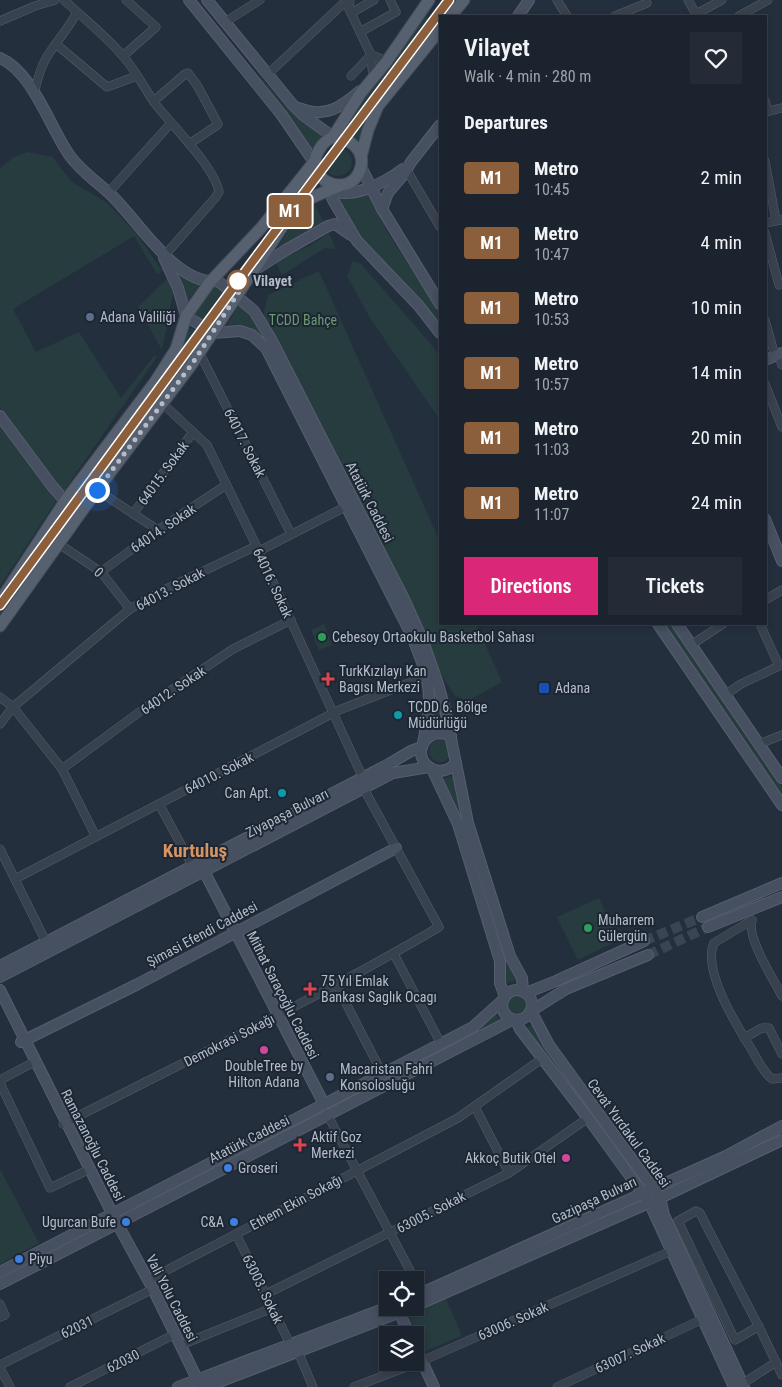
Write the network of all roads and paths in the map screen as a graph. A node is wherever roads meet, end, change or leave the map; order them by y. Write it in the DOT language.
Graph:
graph roads {
  1 [pos="55,0"];
  2 [pos="64,0"];
  3 [pos="126,0"];
  4 [pos="189,0"];
  5 [pos="207,0"];
  6 [pos="260,0"];
  7 [pos="349,0"];
  8 [pos="374,0"];
  9 [pos="390,0"];
  10 [pos="429,0"];
  11 [pos="464,0"];
  12 [pos="529,0"];
  13 [pos="557,0"];
  14 [pos="688,0"];
  15 [pos="722,0"];
  16 [pos="768,0"];
  17 [pos="647,3"];
  18 [pos="708,3"];
  19 [pos="77,12"];
  20 [pos="351,13"];
  21 [pos="453,15"];
  22 [pos="520,15"];
  23 [pos="566,15"];
  24 [pos="617,15"];
  25 [pos="741,15"];
  26 [pos="1,18"];
  27 [pos="225,22"];
  28 [pos="439,31"];
  29 [pos="360,32"];
  30 [pos="56,44"];
  31 [pos="371,55"];
  32 [pos="123,56"];
  33 [pos="0,58"];
  34 [pos="387,61"];
  35 [pos="267,75"];
  36 [pos="137,76"];
  37 [pos="351,76"];
  38 [pos="373,78"];
  39 [pos="364,88"];
  40 [pos="34,93"];
  41 [pos="154,101"];
  42 [pos="292,104"];
  43 [pos="782,108"];
  44 [pos="767,112"];
  45 [pos="171,123"];
  46 [pos="439,126"];
  47 [pos="333,137"];
  48 [pos="189,144"];
  49 [pos="314,162"];
  50 [pos="361,162"];
  51 [pos="408,166"];
  52 [pos="767,169"];
  53 [pos="327,186"];
  54 [pos="371,187"];
  55 [pos="109,192"];
  56 [pos="382,209"];
  57 [pos="779,220"];
  58 [pos="439,225"];
  59 [pos="356,238"];
  60 [pos="767,240"];
  61 [pos="164,254"];
  62 [pos="252,272"];
  63 [pos="210,282"];
  64 [pos="782,284"];
  65 [pos="236,296"];
  66 [pos="438,300"];
  67 [pos="186,316"];
  68 [pos="767,327"];
  69 [pos="439,331"];
  70 [pos="213,332"];
  71 [pos="199,352"];
  72 [pos="775,356"];
  73 [pos="782,364"];
  74 [pos="767,389"];
  75 [pos="162,403"];
  76 [pos="0,416"];
  77 [pos="782,427"];
  78 [pos="193,432"];
  79 [pos="226,485"];
  80 [pos="97,490"];
  81 [pos="66,501"];
  82 [pos="347,506"];
  83 [pos="133,514"];
  84 [pos="767,523"];
  85 [pos="158,530"];
  86 [pos="291,534"];
  87 [pos="59,544"];
  88 [pos="257,548"];
  89 [pos="782,561"];
  90 [pos="101,572"];
  91 [pos="782,590"];
  92 [pos="767,599"];
  93 [pos="0,601"];
  94 [pos="130,610"];
  95 [pos="291,620"];
  96 [pos="659,625"];
  97 [pos="678,625"];
  98 [pos="721,625"];
  99 [pos="760,625"];
  100 [pos="0,626"];
  101 [pos="691,644"];
  102 [pos="427,676"];
  103 [pos="725,695"];
  104 [pos="0,697"];
  105 [pos="13,707"];
  106 [pos="334,714"];
  107 [pos="0,724"];
  108 [pos="782,735"];
  109 [pos="451,736"];
  110 [pos="759,744"];
  111 [pos="422,745"];
  112 [pos="456,763"];
  113 [pos="430,768"];
  114 [pos="62,769"];
  115 [pos="363,778"];
  116 [pos="782,778"];
  117 [pos="364,789"];
  118 [pos="159,804"];
  119 [pos="782,805"];
  120 [pos="96,837"];
  121 [pos="396,848"];
  122 [pos="0,849"];
  123 [pos="192,865"];
  124 [pos="204,871"];
  125 [pos="15,879"];
  126 [pos="782,883"];
  127 [pos="782,897"];
  128 [pos="702,917"];
  129 [pos="708,927"];
  130 [pos="235,932"];
  131 [pos="644,941"];
  132 [pos="46,942"];
  133 [pos="394,954"];
  134 [pos="648,955"];
  135 [pos="0,966"];
  136 [pos="0,977"];
  137 [pos="336,984"];
  138 [pos="0,990"];
  139 [pos="524,993"];
  140 [pos="782,996"];
  141 [pos="504,999"];
  142 [pos="0,1002"];
  143 [pos="531,1011"];
  144 [pos="279,1015"];
  145 [pos="514,1020"];
  146 [pos="744,1038"];
  147 [pos="23,1041"];
  148 [pos="441,1044"];
  149 [pos="782,1054"];
  150 [pos="543,1058"];
  151 [pos="34,1062"];
  152 [pos="383,1075"];
  153 [pos="782,1078"];
  154 [pos="0,1081"];
  155 [pos="475,1107"];
  156 [pos="326,1109"];
  157 [pos="588,1118"];
  158 [pos="65,1123"];
  159 [pos="782,1126"];
  160 [pos="782,1140"];
  161 [pos="729,1160"];
  162 [pos="89,1170"];
  163 [pos="357,1170"];
  164 [pos="627,1172"];
  165 [pos="509,1174"];
  166 [pos="654,1187"];
  167 [pos="643,1193"];
  168 [pos="660,1198"];
  169 [pos="649,1202"];
  170 [pos="620,1203"];
  171 [pos="113,1217"];
  172 [pos="236,1234"];
  173 [pos="390,1234"];
  174 [pos="671,1251"];
  175 [pos="410,1271"];
  176 [pos="0,1272"];
  177 [pos="0,1284"];
  178 [pos="151,1285"];
  179 [pos="424,1291"];
  180 [pos="266,1294"];
  181 [pos="424,1302"];
  182 [pos="0,1304"];
  183 [pos="272,1308"];
  184 [pos="379,1310"];
  185 [pos="384,1316"];
  186 [pos="0,1317"];
  187 [pos="703,1319"];
  188 [pos="759,1326"];
  189 [pos="175,1334"];
  190 [pos="290,1344"];
  191 [pos="181,1345"];
  192 [pos="298,1352"];
  193 [pos="424,1360"];
  194 [pos="776,1362"];
  195 [pos="424,1365"];
  196 [pos="0,1366"];
  197 [pos="396,1371"];
  198 [pos="782,1376"];
  199 [pos="199,1383"];
  200 [pos="740,1386"];
  201 [pos="10,1387"];
  202 [pos="70,1387"];
  203 [pos="178,1387"];
  204 [pos="206,1387"];
  205 [pos="313,1387"];
  206 [pos="354,1387"];
  207 [pos="434,1387"];
  208 [pos="557,1387"];
  1 -- 26 [label="street"];
  2 -- 19 [label="street"];
  3 -- 32 [label="street"];
  4 -- 49 [label="main road"];
  5 -- 27 [label="main road"];
  6 -- 27 [label="street"];
  7 -- 20 [label="street"];
  7 -- 35 [label="street"];
  8 -- 20 [label="street"];
  9 -- 29 [label="street"];
  10 -- 34 [label="main road"];
  11 -- 21 [label="main road"];
  12 -- 22 [label="main road"];
  13 -- 23 [label="street"];
  14 -- 18 [label="street"];
  15 -- 18 [label="street"];
  16 -- 25 [label="street"];
  17 -- 24 [label="street"];
  19 -- 30 [label="street"];
  19 -- 32 [label="street"];
  20 -- 29 [label="street"];
  27 -- 35 [label="main road"];
  28 -- 50 [label="main road"];
  29 -- 31 [label="street"];
  30 -- 36 [label="street"];
  30 -- 40 [label="street"];
  31 -- 34 [label="street"];
  31 -- 37 [label="street"];
  31 -- 38 [label="street"];
  32 -- 36 [label="street"];
  33 -- 40 [label="main road"];
  34 -- 38 [label="main road"];
  35 -- 42 [label="main road"];
  36 -- 41 [label="street"];
  38 -- 39 [label="main road"];
  39 -- 42 [label="main road"];
  39 -- 47 [label="main road"];
  40 -- 55 [label="main road"];
  41 -- 45 [label="street"];
  41 -- 48 [label="street"];
  42 -- 47 [label="main road"];
  43 -- 44 [label="street"];
  45 -- 48 [label="street"];
  45 -- 55 [label="street"];
  46 -- 51 [label="main road"];
  47 -- 49 [label="main road"];
  47 -- 50 [label="main road"];
  48 -- 61 [label="street"];
  49 -- 53 [label="main road"];
  49 -- 63 [label="main road"];
  50 -- 53 [label="main road"];
  50 -- 54 [label="main road"];
  51 -- 54 [label="main road"];
  51 -- 56 [label="main road"];
  51 -- 58 [label="street"];
  52 -- 57 [label="street"];
  53 -- 54 [label="main road"];
  53 -- 59 [label="main road"];
  53 -- 62 [label="main road"];
  54 -- 56 [label="main road"];
  55 -- 61 [label="main road"];
  56 -- 66 [label="main road"];
  59 -- 62 [label="main road"];
  59 -- 69 [label="main road"];
  60 -- 64 [label="street"];
  61 -- 63 [label="main road, Atatürk Caddesi"];
  61 -- 67 [label="main road"];
  62 -- 65 [label="main road"];
  63 -- 65 [label="main road, Atatürk Caddesi"];
  63 -- 67 [label="main road"];
  65 -- 70 [label="main road"];
  65 -- 109 [label="main road, Atatürk Caddesi"];
  67 -- 70 [label="main road"];
  67 -- 81 [label="main road"];
  68 -- 72 [label="street"];
  70 -- 71 [label="main road"];
  70 -- 82 [label="main road, Atatürk Caddesi"];
  71 -- 75 [label="main road"];
  71 -- 86 [label="street, 64017. Sokak"];
  72 -- 73 [label="street"];
  74 -- 77 [label="street"];
  75 -- 78 [label="street, 64016. Sokak"];
  75 -- 80 [label="main road"];
  76 -- 81 [label="main road"];
  78 -- 79 [label="street, 64016. Sokak"];
  78 -- 83 [label="street, 64015. Sokak"];
  79 -- 85 [label="street, 64014. Sokak"];
  79 -- 88 [label="street, 64016. Sokak"];
  80 -- 83 [label="street"];
  80 -- 87 [label="main road"];
  81 -- 93 [label="main road"];
  82 -- 86 [label="street, 64013. Sokak"];
  82 -- 102 [label="main road, Atatürk Caddesi"];
  83 -- 85 [label="street"];
  84 -- 89 [label="main road"];
  85 -- 90 [label="street, 64014. Sokak"];
  86 -- 88 [label="street, 64013. Sokak"];
  87 -- 90 [label="street, 0"];
  87 -- 100 [label="main road"];
  88 -- 94 [label="street, 64013. Sokak"];
  88 -- 95 [label="street, 64016. Sokak"];
  90 -- 94 [label="street, 0"];
  91 -- 92 [label="street"];
  94 -- 105 [label="street, 64013. Sokak"];
  95 -- 106 [label="street, 64016. Sokak"];
  95 -- 114 [label="street, 64012. Sokak"];
  96 -- 119 [label="main road"];
  97 -- 101 [label="main road"];
  98 -- 101 [label="street"];
  99 -- 103 [label="street"];
  101 -- 103 [label="main road"];
  102 -- 106 [label="street, 64010. Sokak"];
  102 -- 111 [label="main road, Atatürk Caddesi"];
  103 -- 110 [label="main road"];
  104 -- 105 [label="street"];
  105 -- 107 [label="street, 64013. Sokak"];
  105 -- 114 [label="street"];
  106 -- 115 [label="street, 64016. Sokak"];
  106 -- 118 [label="street, 64010. Sokak"];
  108 -- 110 [label="street"];
  109 -- 111 [label="main road"];
  109 -- 112 [label="main road"];
  110 -- 116 [label="main road"];
  111 -- 113 [label="main road"];
  111 -- 115 [label="main road, Ziyapaşa Bulvarı"];
  112 -- 113 [label="main road"];
  112 -- 139 [label="main road"];
  113 -- 117 [label="main road, Ziyapaşa Bulvarı"];
  113 -- 141 [label="main road"];
  114 -- 120 [label="street"];
  115 -- 123 [label="main road, Ziyapaşa Bulvarı"];
  117 -- 121 [label="street, Demokrasi Sokağı"];
  117 -- 124 [label="main road, Ziyapaşa Bulvarı"];
  118 -- 120 [label="street, 64010. Sokak"];
  118 -- 123 [label="street"];
  120 -- 125 [label="street, 64010. Sokak"];
  121 -- 130 [label="main road, Şimasi Efendi Caddesi"];
  121 -- 133 [label="street, Demokrasi Sokağı"];
  122 -- 125 [label="street"];
  123 -- 132 [label="main road, Ziyapaşa Bulvarı"];
  124 -- 130 [label="main road, Mithat Saraçoğlu Caddesi"];
  124 -- 136 [label="main road, Ziyapaşa Bulvarı"];
  125 -- 132 [label="street"];
  126 -- 128 [label="main road"];
  127 -- 129 [label="main road"];
  130 -- 144 [label="main road, Mithat Saraçoğlu Caddesi"];
  130 -- 147 [label="main road, Şimasi Efendi Caddesi"];
  131 -- 139 [label="main road"];
  132 -- 135 [label="main road, Ziyapaşa Bulvarı"];
  133 -- 137 [label="street, Demokrasi Sokağı"];
  133 -- 148 [label="street"];
  134 -- 143 [label="main road"];
  137 -- 144 [label="street, Demokrasi Sokağı"];
  137 -- 152 [label="street"];
  138 -- 147 [label="main road, Ramazanoğlu Caddesi"];
  139 -- 141 [label="main road"];
  139 -- 143 [label="main road"];
  140 -- 146 [label="street"];
  141 -- 145 [label="main road"];
  141 -- 148 [label="main road, Atatürk Caddesi"];
  142 -- 147 [label="main road, Ramazanoğlu Caddesi"];
  143 -- 145 [label="main road"];
  143 -- 166 [label="main road, Cevat Yurdakul Caddesi"];
  144 -- 156 [label="main road, Mithat Saraçoğlu Caddesi"];
  144 -- 158 [label="street, Demokrasi Sokağı"];
  145 -- 150 [label="main road, Cevat Yurdakul Caddesi"];
  145 -- 156 [label="main road, Atatürk Caddesi"];
  146 -- 149 [label="street"];
  146 -- 153 [label="street"];
  147 -- 151 [label="main road, Ramazanoğlu Caddesi"];
  148 -- 152 [label="main road, Atatürk Caddesi"];
  150 -- 155 [label="street, Ethem Ekin Sokağı"];
  150 -- 157 [label="main road, Cevat Yurdakul Caddesi"];
  151 -- 154 [label="street"];
  151 -- 158 [label="main road, Ramazanoğlu Caddesi"];
  152 -- 156 [label="main road, Atatürk Caddesi"];
  154 -- 162 [label="street"];
  155 -- 163 [label="street, Ethem Ekin Sokağı"];
  155 -- 165 [label="street"];
  156 -- 163 [label="street"];
  156 -- 171 [label="main road, Atatürk Caddesi"];
  157 -- 164 [label="main road, Cevat Yurdakul Caddesi"];
  157 -- 165 [label="street, 63005. Sokak"];
  158 -- 162 [label="main road, Ramazanoğlu Caddesi"];
  159 -- 161 [label="main road, Gazipaşa Bulvarı"];
  160 -- 161 [label="main road, Gazipaşa Bulvarı"];
  161 -- 166 [label="main road, Gazipaşa Bulvarı"];
  161 -- 168 [label="main road, Gazipaşa Bulvarı"];
  162 -- 171 [label="main road, Ramazanoğlu Caddesi"];
  163 -- 172 [label="street, Ethem Ekin Sokağı"];
  163 -- 173 [label="street"];
  164 -- 167 [label="main road, Cevat Yurdakul Caddesi"];
  164 -- 170 [label="main road"];
  165 -- 173 [label="street, 63005. Sokak"];
  166 -- 167 [label="main road, Gazipaşa Bulvarı"];
  166 -- 168 [label="main road, Cevat Yurdakul Caddesi"];
  167 -- 169 [label="main road, Cevat Yurdakul Caddesi"];
  167 -- 170 [label="main road, Gazipaşa Bulvarı"];
  168 -- 169 [label="main road, Gazipaşa Bulvarı"];
  168 -- 200 [label="main road, Cevat Yurdakul Caddesi"];
  169 -- 174 [label="main road, Cevat Yurdakul Caddesi"];
  169 -- 181 [label="main road, Gazipaşa Bulvarı"];
  170 -- 179 [label="main road, Gazipaşa Bulvarı"];
  171 -- 176 [label="main road, Atatürk Caddesi"];
  171 -- 177 [label="main road, Atatürk Caddesi"];
  171 -- 178 [label="main road, Vali Yolu Caddesi"];
  172 -- 178 [label="street, Ethem Ekin Sokağı"];
  172 -- 180 [label="street, 63003. Sokak"];
  173 -- 175 [label="street"];
  173 -- 180 [label="street, 63005. Sokak"];
  174 -- 187 [label="main road, Cevat Yurdakul Caddesi"];
  174 -- 193 [label="street, 63006. Sokak"];
  178 -- 189 [label="main road, Vali Yolu Caddesi"];
  178 -- 196 [label="street, 62031"];
  180 -- 183 [label="street, 63003. Sokak"];
  182 -- 186 [label="street"];
  183 -- 190 [label="street, 63003. Sokak"];
  183 -- 191 [label="street"];
  184 -- 190 [label="main road"];
  185 -- 192 [label="main road"];
  187 -- 200 [label="main road, Cevat Yurdakul Caddesi"];
  187 -- 208 [label="street, 63007. Sokak"];
  188 -- 188 [label="street"];
  188 -- 194 [label="street"];
  189 -- 191 [label="main road, Vali Yolu Caddesi"];
  189 -- 202 [label="street, 62030"];
  190 -- 199 [label="main road"];
  191 -- 199 [label="main road, Vali Yolu Caddesi"];
  192 -- 204 [label="main road"];
  192 -- 205 [label="street"];
  194 -- 198 [label="street"];
  194 -- 200 [label="street"];
  195 -- 207 [label="main road"];
  196 -- 201 [label="street"];
  197 -- 206 [label="street, 63006. Sokak"];
  199 -- 203 [label="main road"];
}
